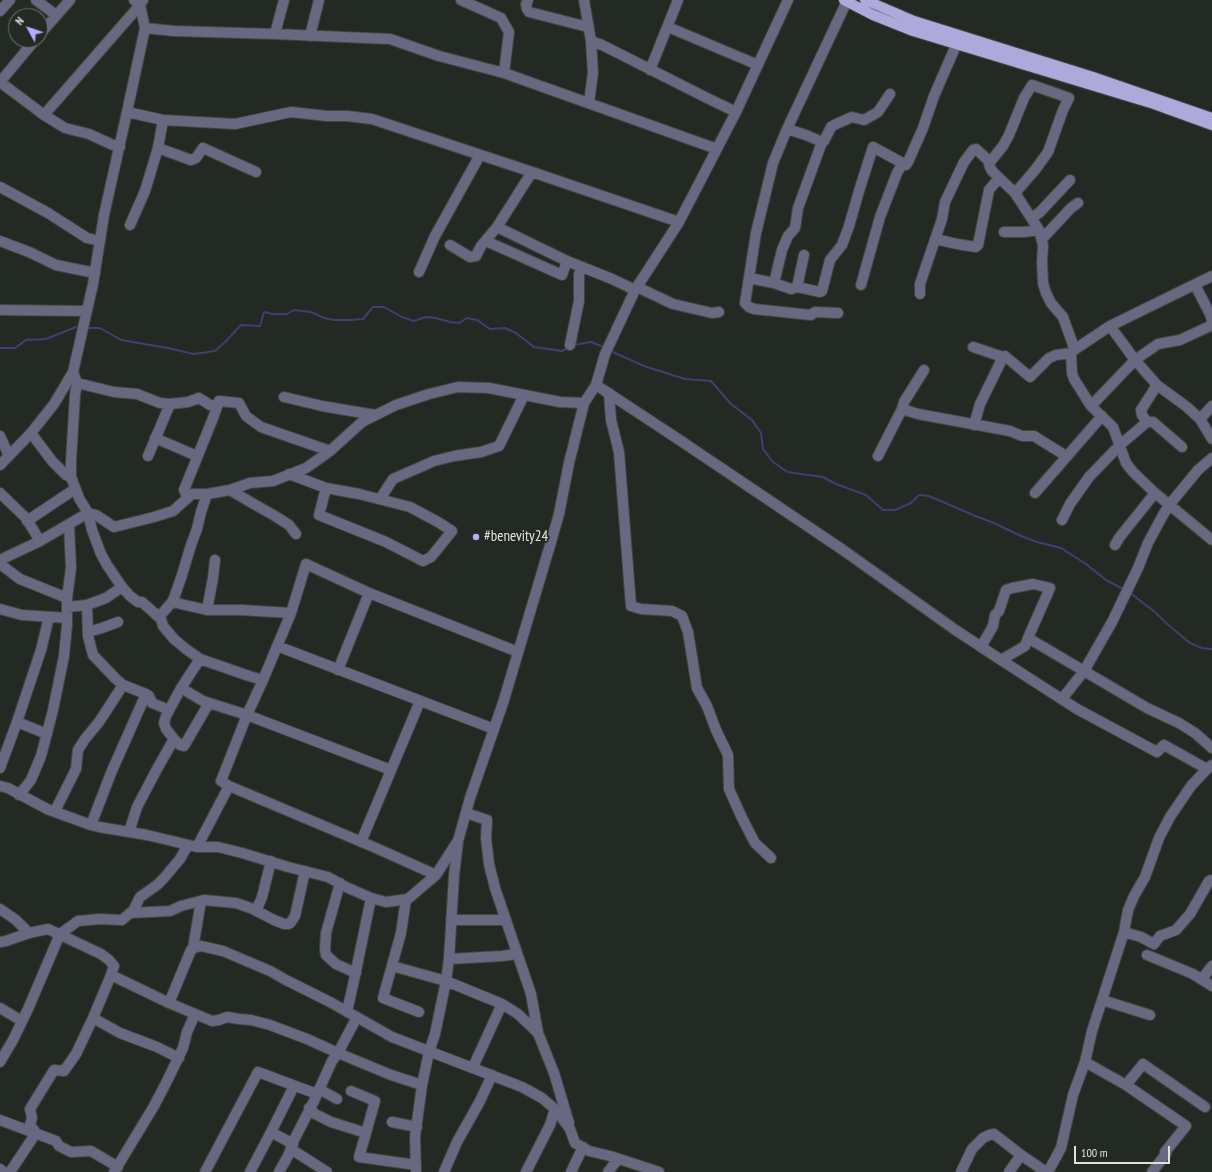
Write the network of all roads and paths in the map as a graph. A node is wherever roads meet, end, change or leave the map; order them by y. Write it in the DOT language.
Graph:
graph roads {
  1 [pos="10,0"];
  2 [pos="36,0"];
  3 [pos="70,0"];
  4 [pos="284,0"];
  5 [pos="319,0"];
  6 [pos="461,0"];
  7 [pos="528,0"];
  8 [pos="584,0"];
  9 [pos="678,0"];
  10 [pos="788,0"];
  11 [pos="865,0"];
  12 [pos="846,1"];
  13 [pos="139,2"];
  14 [pos="0,11"];
  15 [pos="56,15"];
  16 [pos="48,24"];
  17 [pos="588,27"];
  18 [pos="668,27"];
  19 [pos="145,28"];
  20 [pos="275,34"];
  21 [pos="310,36"];
  22 [pos="591,41"];
  23 [pos="957,43"];
  24 [pos="28,48"];
  25 [pos="758,65"];
  26 [pos="650,70"];
  27 [pos="504,73"];
  28 [pos="0,82"];
  29 [pos="890,94"];
  30 [pos="590,103"];
  31 [pos="127,112"];
  32 [pos="736,112"];
  33 [pos="44,115"];
  34 [pos="1212,118"];
  35 [pos="163,120"];
  36 [pos="1212,125"];
  37 [pos="787,129"];
  38 [pos="822,142"];
  39 [pos="120,147"];
  40 [pos="158,148"];
  41 [pos="717,149"];
  42 [pos="480,155"];
  43 [pos="990,162"];
  44 [pos="902,163"];
  45 [pos="256,172"];
  46 [pos="532,172"];
  47 [pos="999,178"];
  48 [pos="1070,180"];
  49 [pos="0,187"];
  50 [pos="1015,193"];
  51 [pos="1078,203"];
  52 [pos="1032,218"];
  53 [pos="679,222"];
  54 [pos="130,225"];
  55 [pos="497,227"];
  56 [pos="1004,232"];
  57 [pos="1040,234"];
  58 [pos="935,239"];
  59 [pos="0,241"];
  60 [pos="100,241"];
  61 [pos="486,241"];
  62 [pos="450,245"];
  63 [pos="804,255"];
  64 [pos="567,261"];
  65 [pos="583,267"];
  66 [pos="419,272"];
  67 [pos="94,273"];
  68 [pos="1212,276"];
  69 [pos="749,278"];
  70 [pos="774,283"];
  71 [pos="1195,285"];
  72 [pos="860,286"];
  73 [pos="797,287"];
  74 [pos="636,288"];
  75 [pos="920,294"];
  76 [pos="0,310"];
  77 [pos="87,311"];
  78 [pos="719,312"];
  79 [pos="838,313"];
  80 [pos="1211,318"];
  81 [pos="1110,326"];
  82 [pos="570,345"];
  83 [pos="973,348"];
  84 [pos="1072,352"];
  85 [pos="1003,357"];
  86 [pos="1135,360"];
  87 [pos="924,370"];
  88 [pos="73,372"];
  89 [pos="77,383"];
  90 [pos="596,385"];
  91 [pos="1157,385"];
  92 [pos="609,393"];
  93 [pos="524,395"];
  94 [pos="284,397"];
  95 [pos="584,403"];
  96 [pos="170,404"];
  97 [pos="216,406"];
  98 [pos="1091,406"];
  99 [pos="1212,406"];
  100 [pos="902,409"];
  101 [pos="375,415"];
  102 [pos="1102,416"];
  103 [pos="1200,419"];
  104 [pos="1147,422"];
  105 [pos="974,425"];
  106 [pos="31,433"];
  107 [pos="0,436"];
  108 [pos="155,438"];
  109 [pos="1212,439"];
  110 [pos="1120,445"];
  111 [pos="1182,447"];
  112 [pos="330,451"];
  113 [pos="9,456"];
  114 [pos="148,456"];
  115 [pos="197,456"];
  116 [pos="878,456"];
  117 [pos="1066,456"];
  118 [pos="1212,458"];
  119 [pos="0,465"];
  120 [pos="289,474"];
  121 [pos="71,477"];
  122 [pos="326,488"];
  123 [pos="75,489"];
  124 [pos="230,490"];
  125 [pos="1155,492"];
  126 [pos="0,493"];
  127 [pos="1035,493"];
  128 [pos="207,494"];
  129 [pos="188,498"];
  130 [pos="380,499"];
  131 [pos="1170,504"];
  132 [pos="88,513"];
  133 [pos="1062,520"];
  134 [pos="27,521"];
  135 [pos="69,524"];
  136 [pos="296,534"];
  137 [pos="1212,540"];
  138 [pos="40,541"];
  139 [pos="1115,545"];
  140 [pos="0,560"];
  141 [pos="215,560"];
  142 [pos="0,564"];
  143 [pos="122,587"];
  144 [pos="369,593"];
  145 [pos="172,602"];
  146 [pos="87,605"];
  147 [pos="0,608"];
  148 [pos="67,608"];
  149 [pos="207,610"];
  150 [pos="291,613"];
  151 [pos="49,617"];
  152 [pos="159,617"];
  153 [pos="118,622"];
  154 [pos="88,632"];
  155 [pos="1028,638"];
  156 [pos="278,646"];
  157 [pos="981,647"];
  158 [pos="518,652"];
  159 [pos="200,659"];
  160 [pos="1000,660"];
  161 [pos="338,670"];
  162 [pos="1084,671"];
  163 [pos="264,680"];
  164 [pos="124,685"];
  165 [pos="181,688"];
  166 [pos="146,694"];
  167 [pos="1062,699"];
  168 [pos="420,701"];
  169 [pos="210,703"];
  170 [pos="169,710"];
  171 [pos="247,714"];
  172 [pos="17,722"];
  173 [pos="494,729"];
  174 [pos="48,734"];
  175 [pos="174,739"];
  176 [pos="1212,748"];
  177 [pos="1209,767"];
  178 [pos="0,768"];
  179 [pos="391,770"];
  180 [pos="0,786"];
  181 [pos="229,786"];
  182 [pos="19,795"];
  183 [pos="55,811"];
  184 [pos="466,813"];
  185 [pos="91,825"];
  186 [pos="129,832"];
  187 [pos="458,840"];
  188 [pos="362,842"];
  189 [pos="192,846"];
  190 [pos="772,858"];
  191 [pos="271,862"];
  192 [pos="305,871"];
  193 [pos="436,875"];
  194 [pos="1212,880"];
  195 [pos="340,883"];
  196 [pos="370,898"];
  197 [pos="406,899"];
  198 [pos="201,901"];
  199 [pos="0,909"];
  200 [pos="256,910"];
  201 [pos="132,913"];
  202 [pos="451,920"];
  203 [pos="506,920"];
  204 [pos="1124,932"];
  205 [pos="29,933"];
  206 [pos="60,934"];
  207 [pos="0,942"];
  208 [pos="193,948"];
  209 [pos="517,954"];
  210 [pos="1147,955"];
  211 [pos="449,959"];
  212 [pos="392,966"];
  213 [pos="1212,966"];
  214 [pos="356,974"];
  215 [pos="112,975"];
  216 [pos="1202,979"];
  217 [pos="446,981"];
  218 [pos="1212,986"];
  219 [pos="1102,1000"];
  220 [pos="169,1003"];
  221 [pos="502,1004"];
  222 [pos="0,1008"];
  223 [pos="347,1012"];
  224 [pos="419,1012"];
  225 [pos="195,1014"];
  226 [pos="1150,1015"];
  227 [pos="357,1017"];
  228 [pos="93,1018"];
  229 [pos="22,1021"];
  230 [pos="538,1033"];
  231 [pos="429,1052"];
  232 [pos="338,1053"];
  233 [pos="179,1058"];
  234 [pos="0,1062"];
  235 [pos="1085,1062"];
  236 [pos="473,1068"];
  237 [pos="492,1075"];
  238 [pos="422,1085"];
  239 [pos="1126,1085"];
  240 [pos="294,1086"];
  241 [pos="318,1091"];
  242 [pos="351,1091"];
  243 [pos="338,1099"];
  244 [pos="1205,1107"];
  245 [pos="310,1108"];
  246 [pos="555,1109"];
  247 [pos="0,1120"];
  248 [pos="392,1122"];
  249 [pos="417,1127"];
  250 [pos="570,1129"];
  251 [pos="271,1132"];
  252 [pos="36,1133"];
  253 [pos="366,1133"];
  254 [pos="292,1147"];
  255 [pos="583,1147"];
  256 [pos="1021,1155"];
  257 [pos="618,1159"];
  258 [pos="0,1169"];
  259 [pos="116,1169"];
  260 [pos="416,1169"];
  261 [pos="4,1172"];
  262 [pos="10,1172"];
  263 [pos="205,1172"];
  264 [pos="250,1172"];
  265 [pos="280,1172"];
  266 [pos="327,1172"];
  267 [pos="444,1172"];
  268 [pos="526,1172"];
  269 [pos="571,1172"];
  270 [pos="608,1172"];
  271 [pos="659,1172"];
  272 [pos="961,1172"];
  273 [pos="1009,1172"];
  274 [pos="1047,1172"];
  275 [pos="1152,1172"];
  1 -- 14 [label="street"];
  2 -- 15 [label="street"];
  3 -- 15 [label="street"];
  4 -- 20 [label="street"];
  5 -- 21 [label="street"];
  6 -- 27 [label="street"];
  7 -- 17 [label="street"];
  8 -- 17 [label="street"];
  9 -- 18 [label="street"];
  10 -- 25 [label="street"];
  11 -- 34 [label="main road"];
  12 -- 23 [label="main road"];
  12 -- 37 [label="street"];
  13 -- 19 [label="street"];
  13 -- 33 [label="street"];
  15 -- 16 [label="street"];
  17 -- 22 [label="street"];
  18 -- 25 [label="street"];
  18 -- 26 [label="street"];
  19 -- 20 [label="street"];
  19 -- 31 [label="street"];
  20 -- 21 [label="street"];
  21 -- 27 [label="street"];
  22 -- 26 [label="street"];
  22 -- 30 [label="street"];
  23 -- 36 [label="main road"];
  23 -- 44 [label="street"];
  24 -- 28 [label="street"];
  25 -- 32 [label="street"];
  26 -- 32 [label="street"];
  27 -- 30 [label="street"];
  28 -- 33 [label="street"];
  29 -- 38 [label="street"];
  30 -- 41 [label="street"];
  31 -- 35 [label="street"];
  31 -- 39 [label="street"];
  32 -- 41 [label="street"];
  33 -- 39 [label="street"];
  35 -- 40 [label="street"];
  35 -- 42 [label="street"];
  37 -- 38 [label="street"];
  37 -- 69 [label="street"];
  38 -- 70 [label="street"];
  39 -- 60 [label="street"];
  40 -- 45 [label="street"];
  40 -- 54 [label="street"];
  41 -- 53 [label="street"];
  42 -- 46 [label="street"];
  42 -- 66 [label="street"];
  43 -- 47 [label="street"];
  43 -- 50 [label="street"];
  43 -- 58 [label="street"];
  44 -- 72 [label="street"];
  44 -- 73 [label="street"];
  46 -- 53 [label="street"];
  46 -- 55 [label="street"];
  47 -- 50 [label="street"];
  47 -- 58 [label="street"];
  48 -- 52 [label="street"];
  49 -- 60 [label="street"];
  50 -- 52 [label="street"];
  51 -- 57 [label="street"];
  52 -- 57 [label="street"];
  53 -- 74 [label="street"];
  55 -- 61 [label="street"];
  55 -- 64 [label="street"];
  56 -- 57 [label="street"];
  57 -- 84 [label="street"];
  58 -- 75 [label="street"];
  59 -- 67 [label="street"];
  60 -- 67 [label="street"];
  61 -- 62 [label="street"];
  61 -- 64 [label="street"];
  63 -- 73 [label="street"];
  64 -- 65 [label="street"];
  65 -- 74 [label="street"];
  65 -- 82 [label="street"];
  67 -- 77 [label="street"];
  68 -- 71 [label="street"];
  69 -- 70 [label="street"];
  69 -- 79 [label="street"];
  70 -- 73 [label="street"];
  71 -- 80 [label="street"];
  71 -- 81 [label="street"];
  74 -- 78 [label="street"];
  74 -- 90 [label="street"];
  76 -- 77 [label="street"];
  77 -- 88 [label="street"];
  80 -- 86 [label="street"];
  81 -- 84 [label="street"];
  81 -- 86 [label="street"];
  83 -- 85 [label="street"];
  84 -- 85 [label="street"];
  84 -- 98 [label="street"];
  85 -- 105 [label="street"];
  86 -- 91 [label="street"];
  86 -- 98 [label="street"];
  87 -- 100 [label="street"];
  88 -- 89 [label="street"];
  88 -- 106 [label="street"];
  89 -- 96 [label="street"];
  89 -- 121 [label="street"];
  90 -- 92 [label="street"];
  90 -- 95 [label="street"];
  91 -- 103 [label="street"];
  91 -- 104 [label="street"];
  92 -- 157 [label="street"];
  92 -- 190 [label="street"];
  93 -- 95 [label="street"];
  93 -- 101 [label="street"];
  93 -- 130 [label="street"];
  94 -- 101 [label="street"];
  95 -- 158 [label="street"];
  96 -- 97 [label="street"];
  96 -- 108 [label="street"];
  97 -- 112 [label="street"];
  97 -- 115 [label="street"];
  98 -- 102 [label="street"];
  99 -- 103 [label="street"];
  100 -- 105 [label="street"];
  100 -- 116 [label="street"];
  101 -- 112 [label="street"];
  102 -- 110 [label="street"];
  102 -- 117 [label="street"];
  103 -- 109 [label="street"];
  104 -- 110 [label="street"];
  104 -- 111 [label="street"];
  105 -- 117 [label="street"];
  106 -- 113 [label="street"];
  106 -- 121 [label="street"];
  107 -- 113 [label="street"];
  108 -- 114 [label="street"];
  108 -- 115 [label="street"];
  110 -- 125 [label="street"];
  110 -- 133 [label="street"];
  112 -- 120 [label="street"];
  113 -- 119 [label="street"];
  115 -- 129 [label="street"];
  117 -- 127 [label="street"];
  118 -- 131 [label="street"];
  120 -- 122 [label="street"];
  120 -- 124 [label="street"];
  121 -- 123 [label="street"];
  122 -- 130 [label="street"];
  122 -- 130 [label="street"];
  123 -- 132 [label="street"];
  123 -- 134 [label="street"];
  124 -- 128 [label="street"];
  124 -- 136 [label="street"];
  125 -- 131 [label="street"];
  125 -- 139 [label="street"];
  126 -- 134 [label="street"];
  128 -- 129 [label="street"];
  128 -- 145 [label="street"];
  129 -- 132 [label="street"];
  131 -- 137 [label="street"];
  131 -- 162 [label="street"];
  132 -- 135 [label="street"];
  132 -- 143 [label="street"];
  134 -- 138 [label="street"];
  135 -- 138 [label="street"];
  135 -- 148 [label="street"];
  138 -- 140 [label="street"];
  141 -- 149 [label="street"];
  142 -- 148 [label="street"];
  143 -- 146 [label="street"];
  143 -- 152 [label="street"];
  144 -- 150 [label="street"];
  144 -- 158 [label="street"];
  144 -- 161 [label="street"];
  145 -- 149 [label="street"];
  145 -- 152 [label="street"];
  146 -- 148 [label="street"];
  146 -- 154 [label="street"];
  147 -- 151 [label="street"];
  148 -- 151 [label="street"];
  148 -- 174 [label="street"];
  149 -- 150 [label="street"];
  150 -- 156 [label="street"];
  151 -- 172 [label="street"];
  152 -- 159 [label="street"];
  153 -- 154 [label="street"];
  154 -- 164 [label="street"];
  155 -- 157 [label="street"];
  155 -- 160 [label="street"];
  155 -- 162 [label="street"];
  156 -- 161 [label="street"];
  156 -- 163 [label="street"];
  157 -- 160 [label="street"];
  158 -- 173 [label="street"];
  159 -- 163 [label="street"];
  159 -- 165 [label="street"];
  160 -- 167 [label="street"];
  161 -- 168 [label="street"];
  162 -- 167 [label="street"];
  162 -- 176 [label="street"];
  163 -- 171 [label="street"];
  164 -- 166 [label="street"];
  164 -- 183 [label="street"];
  165 -- 169 [label="street"];
  165 -- 170 [label="street"];
  166 -- 170 [label="street"];
  166 -- 185 [label="street"];
  167 -- 177 [label="street"];
  168 -- 173 [label="street"];
  168 -- 179 [label="street"];
  169 -- 171 [label="street"];
  169 -- 175 [label="street"];
  170 -- 175 [label="street"];
  171 -- 179 [label="street"];
  171 -- 181 [label="street"];
  172 -- 174 [label="street"];
  172 -- 178 [label="street"];
  173 -- 184 [label="street"];
  174 -- 182 [label="street"];
  175 -- 186 [label="street"];
  177 -- 204 [label="street"];
  179 -- 188 [label="street"];
  180 -- 182 [label="street"];
  181 -- 188 [label="street"];
  181 -- 189 [label="street"];
  182 -- 183 [label="street"];
  183 -- 185 [label="street"];
  184 -- 187 [label="street"];
  184 -- 203 [label="street"];
  185 -- 186 [label="street"];
  186 -- 189 [label="street"];
  187 -- 193 [label="street"];
  187 -- 202 [label="street"];
  188 -- 193 [label="street"];
  189 -- 191 [label="street"];
  189 -- 201 [label="street"];
  191 -- 192 [label="street"];
  191 -- 200 [label="street"];
  192 -- 195 [label="street"];
  192 -- 200 [label="street"];
  193 -- 197 [label="street"];
  194 -- 204 [label="street"];
  195 -- 196 [label="street"];
  195 -- 214 [label="street"];
  196 -- 197 [label="street"];
  196 -- 214 [label="street"];
  197 -- 212 [label="street"];
  198 -- 200 [label="street"];
  198 -- 201 [label="street"];
  198 -- 208 [label="street"];
  199 -- 205 [label="street"];
  201 -- 206 [label="street"];
  202 -- 203 [label="street"];
  202 -- 211 [label="street"];
  203 -- 209 [label="street"];
  204 -- 219 [label="street"];
  205 -- 206 [label="street"];
  205 -- 207 [label="street"];
  206 -- 215 [label="street"];
  206 -- 229 [label="street"];
  208 -- 220 [label="street"];
  208 -- 223 [label="street"];
  209 -- 211 [label="street"];
  209 -- 230 [label="street"];
  210 -- 216 [label="street"];
  211 -- 217 [label="street"];
  212 -- 217 [label="street"];
  212 -- 224 [label="street"];
  213 -- 216 [label="street"];
  214 -- 223 [label="street"];
  215 -- 220 [label="street"];
  215 -- 228 [label="street"];
  216 -- 218 [label="street"];
  217 -- 221 [label="street"];
  217 -- 231 [label="street"];
  219 -- 226 [label="street"];
  219 -- 235 [label="street"];
  220 -- 225 [label="street"];
  221 -- 230 [label="street"];
  221 -- 236 [label="street"];
  222 -- 229 [label="street"];
  223 -- 227 [label="street"];
  225 -- 232 [label="street"];
  225 -- 233 [label="street"];
  227 -- 231 [label="street"];
  227 -- 232 [label="street"];
  228 -- 233 [label="street"];
  228 -- 252 [label="street"];
  229 -- 234 [label="street"];
  230 -- 250 [label="street"];
  231 -- 236 [label="street"];
  231 -- 238 [label="street"];
  232 -- 238 [label="street"];
  232 -- 241 [label="street"];
  233 -- 259 [label="street"];
  235 -- 239 [label="street"];
  235 -- 274 [label="street"];
  236 -- 237 [label="street"];
  237 -- 246 [label="street"];
  237 -- 267 [label="street"];
  238 -- 249 [label="street"];
  239 -- 244 [label="street"];
  239 -- 275 [label="street"];
  240 -- 241 [label="street"];
  240 -- 251 [label="street"];
  240 -- 263 [label="street"];
  241 -- 243 [label="street"];
  241 -- 245 [label="street"];
  242 -- 253 [label="street"];
  245 -- 253 [label="street"];
  245 -- 254 [label="street"];
  246 -- 250 [label="street"];
  246 -- 268 [label="street"];
  247 -- 252 [label="street"];
  248 -- 249 [label="street"];
  249 -- 260 [label="street"];
  250 -- 255 [label="street"];
  251 -- 254 [label="street"];
  251 -- 264 [label="street"];
  252 -- 259 [label="street"];
  252 -- 262 [label="street"];
  253 -- 260 [label="street"];
  254 -- 265 [label="street"];
  254 -- 266 [label="street"];
  255 -- 257 [label="street"];
  255 -- 269 [label="street"];
  256 -- 272 [label="street"];
  256 -- 273 [label="street"];
  256 -- 274 [label="street"];
  257 -- 270 [label="street"];
  257 -- 271 [label="street"];
  258 -- 261 [label="street"];
}
